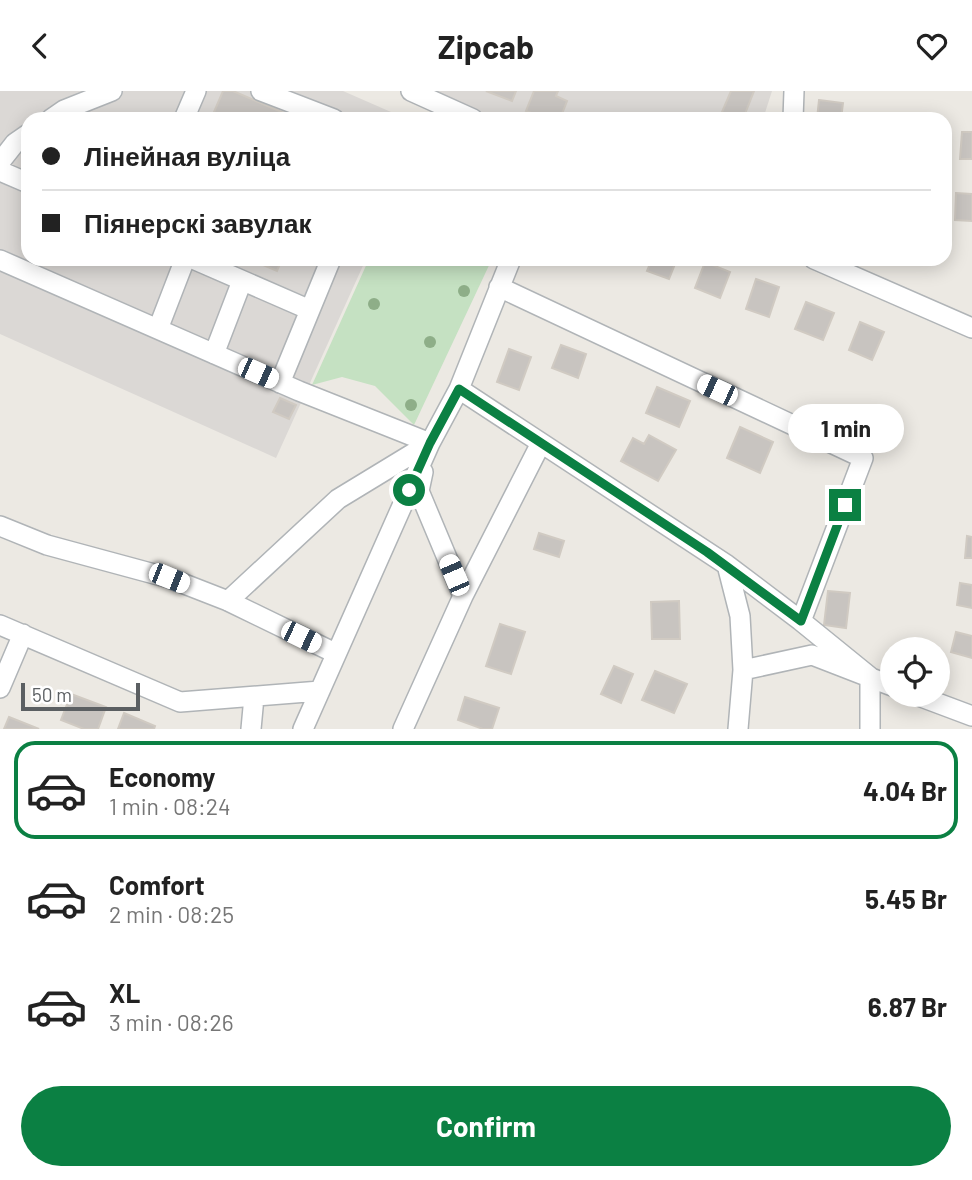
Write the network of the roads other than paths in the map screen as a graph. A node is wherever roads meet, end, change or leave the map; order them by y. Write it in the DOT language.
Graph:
graph roads {
  1 [pos="112,91"];
  2 [pos="196,91"];
  3 [pos="261,91"];
  4 [pos="794,91"];
  5 [pos="416,92"];
  6 [pos="61,112"];
  7 [pos="187,112"];
  8 [pos="316,112"];
  9 [pos="457,112"];
  10 [pos="793,112"];
  11 [pos="21,138"];
  12 [pos="0,162"];
  13 [pos="0,171"];
  14 [pos="21,180"];
  15 [pos="0,260"];
  16 [pos="182,266"];
  17 [pos="209,266"];
  18 [pos="328,266"];
  19 [pos="508,266"];
  20 [pos="830,266"];
  21 [pos="242,281"];
  22 [pos="499,287"];
  23 [pos="310,310"];
  24 [pos="972,328"];
  25 [pos="158,329"];
  26 [pos="214,353"];
  27 [pos="280,383"];
  28 [pos="459,389"];
  29 [pos="430,443"];
  30 [pos="541,443"];
  31 [pos="0,526"];
  32 [pos="727,565"];
  33 [pos="463,596"];
  34 [pos="228,601"];
  35 [pos="801,621"];
  36 [pos="0,625"];
  37 [pos="23,634"];
  38 [pos="335,653"];
  39 [pos="743,670"];
  40 [pos="870,677"];
  41 [pos="880,681"];
  42 [pos="0,688"];
  43 [pos="320,691"];
  44 [pos="254,697"];
  45 [pos="948,707"];
  46 [pos="972,716"];
  47 [pos="251,729"];
  48 [pos="303,729"];
  49 [pos="403,729"];
  50 [pos="738,729"];
  51 [pos="870,729"];
  1 -- 6 [label="street"];
  2 -- 7 [label="street"];
  3 -- 8 [label="street"];
  4 -- 10 [label="street"];
  5 -- 9 [label="street"];
  11 -- 12 [label="street"];
  13 -- 14 [label="street"];
  15 -- 25 [label="street"];
  16 -- 25 [label="street"];
  17 -- 21 [label="street"];
  18 -- 23 [label="street"];
  19 -- 22 [label="street"];
  20 -- 24 [label="street"];
  21 -- 23 [label="street"];
  21 -- 26 [label="street"];
  22 -- 28 [label="street"];
  22 -- 35 [label="street"];
  23 -- 27 [label="street"];
  25 -- 26 [label="street"];
  26 -- 27 [label="street"];
  27 -- 29 [label="street"];
  28 -- 29 [label="street"];
  28 -- 30 [label="street"];
  29 -- 33 [label="street"];
  29 -- 34 [label="street"];
  29 -- 38 [label="street"];
  30 -- 32 [label="street"];
  30 -- 33 [label="street"];
  31 -- 34 [label="street"];
  32 -- 35 [label="street"];
  32 -- 39 [label="street"];
  33 -- 49 [label="street"];
  34 -- 38 [label="street"];
  35 -- 40 [label="street"];
  36 -- 37 [label="street"];
  37 -- 42 [label="street"];
  37 -- 44 [label="street"];
  38 -- 43 [label="street"];
  39 -- 40 [label="street"];
  39 -- 50 [label="street"];
  40 -- 41 [label="street"];
  40 -- 51 [label="street"];
  43 -- 44 [label="street"];
  43 -- 48 [label="street"];
  44 -- 47 [label="street"];
  45 -- 46 [label="street"];
}
